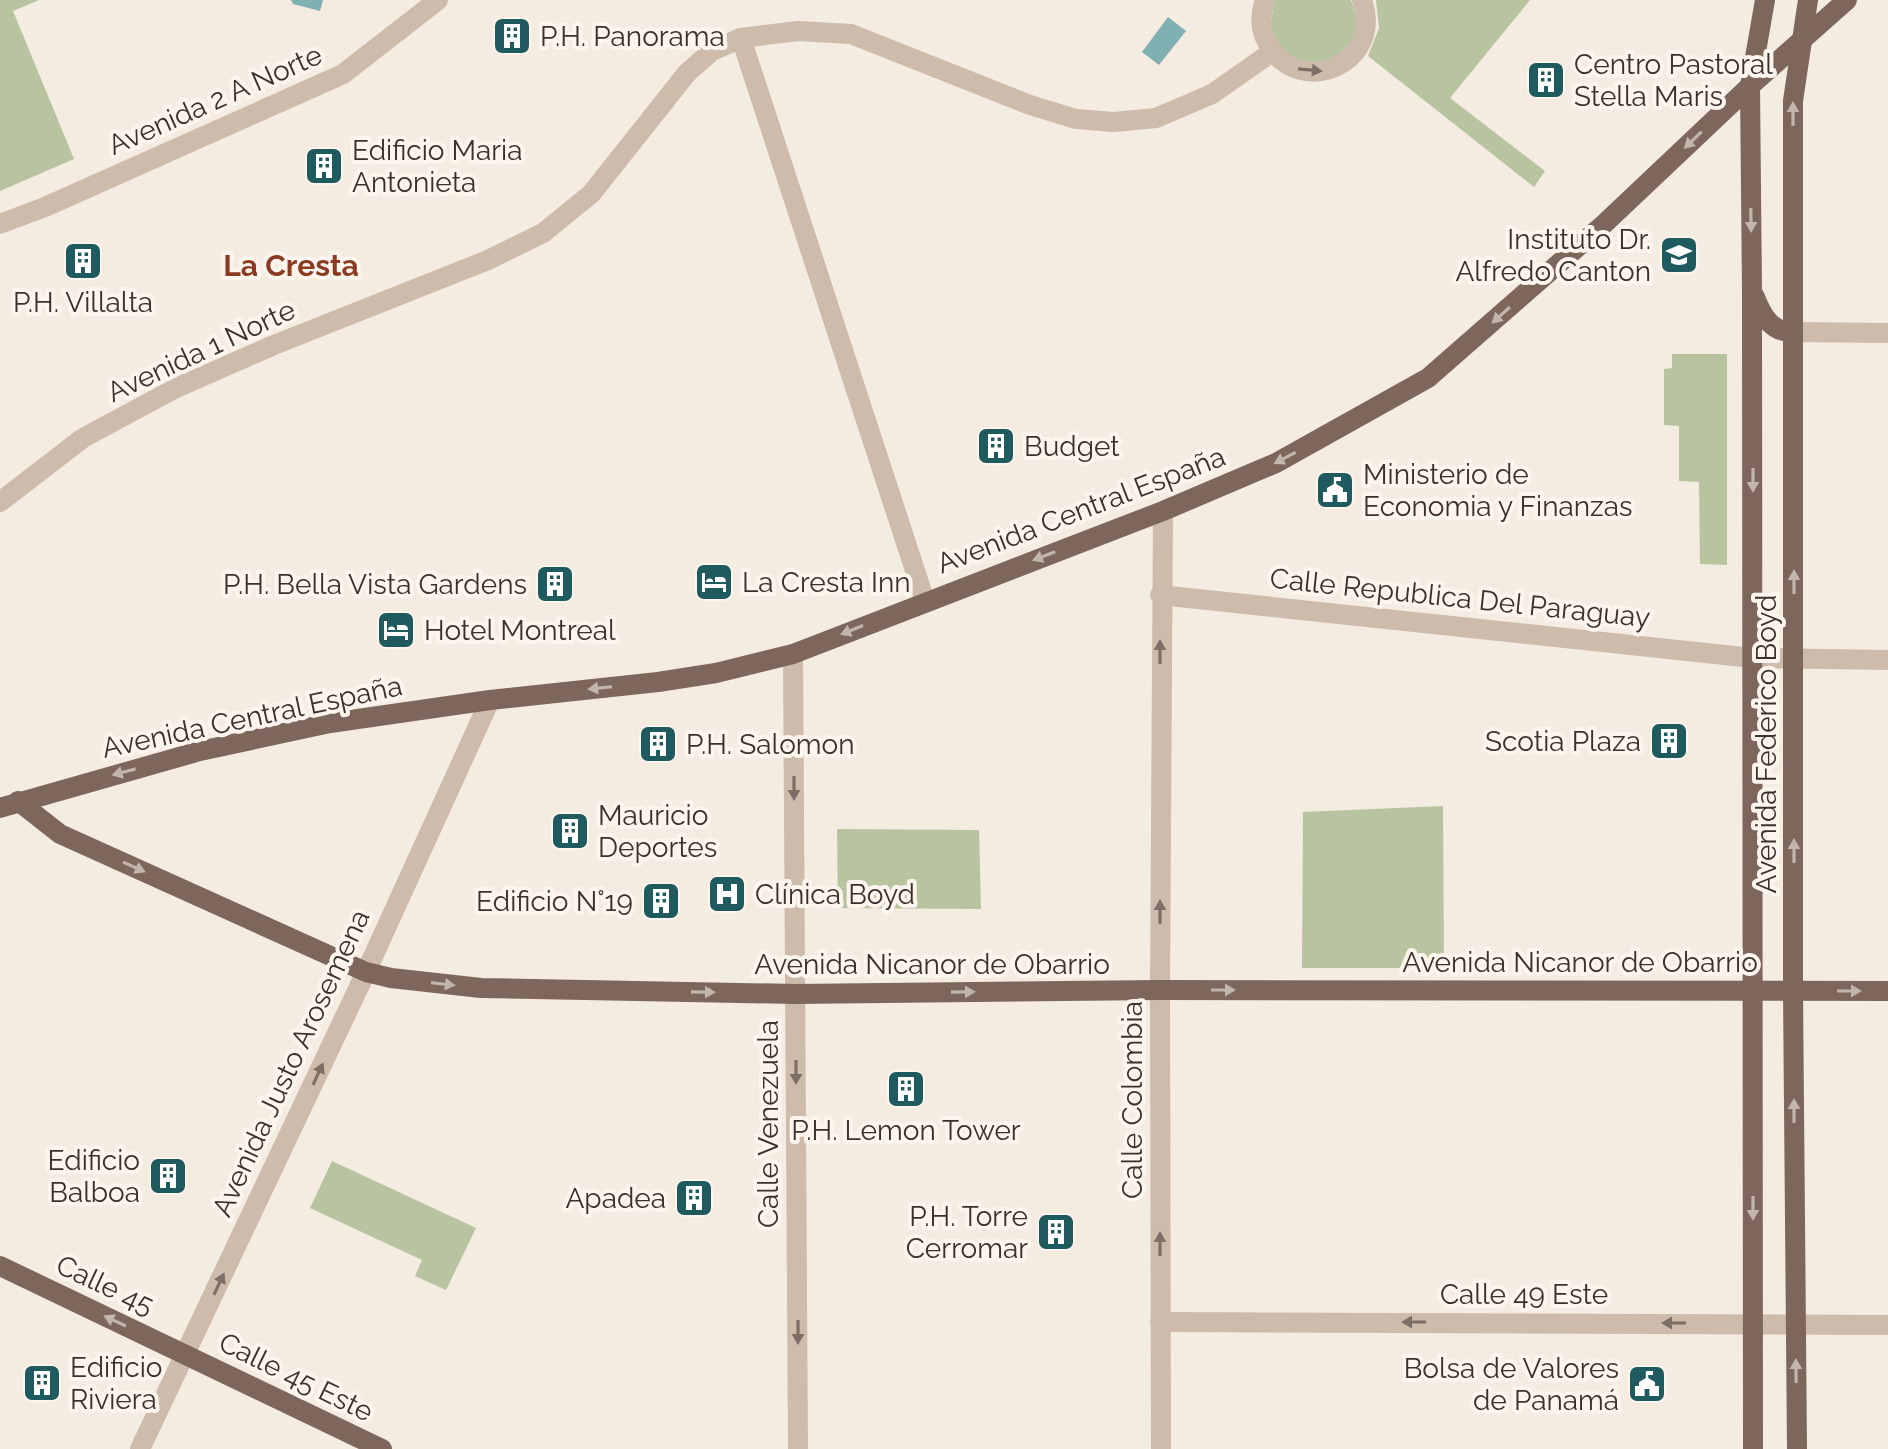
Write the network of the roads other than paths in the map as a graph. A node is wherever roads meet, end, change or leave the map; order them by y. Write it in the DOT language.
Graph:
graph roads {
  1 [pos="438,0"];
  2 [pos="1265,0"];
  3 [pos="1362,0"];
  4 [pos="1765,0"];
  5 [pos="1808,0"];
  6 [pos="1847,0"];
  7 [pos="741,38"];
  8 [pos="1802,40"];
  9 [pos="1272,52"];
  10 [pos="1750,86"];
  11 [pos="0,224"];
  12 [pos="1752,292"];
  13 [pos="1792,332"];
  14 [pos="1888,333"];
  15 [pos="0,502"];
  16 [pos="1163,511"];
  17 [pos="1160,595"];
  18 [pos="925,601"];
  19 [pos="793,654"];
  20 [pos="1753,658"];
  21 [pos="1794,660"];
  22 [pos="1888,660"];
  23 [pos="490,700"];
  24 [pos="9,804"];
  25 [pos="366,972"];
  26 [pos="1160,990"];
  27 [pos="1754,990"];
  28 [pos="1793,991"];
  29 [pos="1888,991"];
  30 [pos="795,994"];
  31 [pos="0,1266"];
  32 [pos="1160,1322"];
  33 [pos="1752,1323"];
  34 [pos="1795,1325"];
  35 [pos="1888,1325"];
  36 [pos="185,1354"];
  37 [pos="140,1449"];
  38 [pos="382,1449"];
  39 [pos="798,1449"];
  40 [pos="1161,1449"];
  41 [pos="1753,1449"];
  42 [pos="1797,1449"];
  1 -- 11 [label="street, Avenida 2 A Norte"];
  2 -- 9 [label="street"];
  9 -- 3 [label="street, one-way"];
  4 -- 10 [label="main road, Avenida Federico Boyd"];
  5 -- 8 [label="main road, Avenida Federico Boyd"];
  6 -- 8 [label="main road, Avenida Central España"];
  7 -- 9 [label="street, Avenida 1 Norte"];
  7 -- 15 [label="street, Avenida 1 Norte"];
  7 -- 18 [label="street"];
  8 -- 10 [label="main road, Avenida Central España"];
  13 -- 8 [label="main road, Avenida Federico Boyd, one-way"];
  10 -- 12 [label="main road, Avenida Federico Boyd, one-way"];
  10 -- 16 [label="main road, Avenida Central España, one-way"];
  12 -- 13 [label="main road"];
  12 -- 20 [label="main road, Avenida Federico Boyd, one-way"];
  13 -- 14 [label="street"];
  21 -- 13 [label="main road, Avenida Federico Boyd, one-way"];
  16 -- 17 [label="street, Calle Colombia"];
  16 -- 18 [label="main road, Avenida Central España, one-way"];
  17 -- 20 [label="street, Calle Republica Del Paraguay"];
  26 -- 17 [label="street, Calle Colombia, one-way"];
  18 -- 19 [label="main road, Avenida Central España, one-way"];
  19 -- 23 [label="main road, Avenida Central España, one-way"];
  19 -- 30 [label="street, Calle Venezuela, one-way"];
  20 -- 21 [label="street, Calle Republica Del Paraguay"];
  20 -- 27 [label="main road, Avenida Federico Boyd"];
  21 -- 22 [label="street, Calle Republica Del Paraguay"];
  28 -- 21 [label="main road, Avenida Federico Boyd, one-way"];
  23 -- 24 [label="main road, Avenida Central España, one-way"];
  23 -- 25 [label="street, Avenida Justo Arosemena"];
  24 -- 25 [label="main road, Avenida Nicanor de Obarrio, one-way"];
  25 -- 30 [label="main road, Avenida Nicanor de Obarrio, one-way"];
  36 -- 25 [label="street, Avenida Justo Arosemena, one-way"];
  26 -- 27 [label="main road, Avenida Nicanor de Obarrio, one-way"];
  30 -- 26 [label="main road, Avenida Nicanor de Obarrio, one-way"];
  32 -- 26 [label="street, Calle Colombia, one-way"];
  27 -- 28 [label="main road, Avenida Nicanor de Obarrio"];
  27 -- 33 [label="main road, Avenida Federico Boyd, one-way"];
  28 -- 29 [label="main road, Avenida Nicanor de Obarrio, one-way"];
  34 -- 28 [label="main road, Avenida Federico Boyd, one-way"];
  30 -- 39 [label="street, Calle Venezuela, one-way"];
  36 -- 31 [label="main road, Calle 45, one-way"];
  33 -- 32 [label="street, Calle 49 Este, one-way"];
  32 -- 40 [label="street, Calle Colombia"];
  33 -- 34 [label="street, Calle 49 Este"];
  33 -- 41 [label="main road, Avenida Federico Boyd"];
  34 -- 35 [label="street, Calle 49 Este"];
  42 -- 34 [label="main road, Avenida Federico Boyd, one-way"];
  36 -- 37 [label="street, Avenida Justo Arosemena"];
  36 -- 38 [label="main road, Calle 45 Este"];
}
